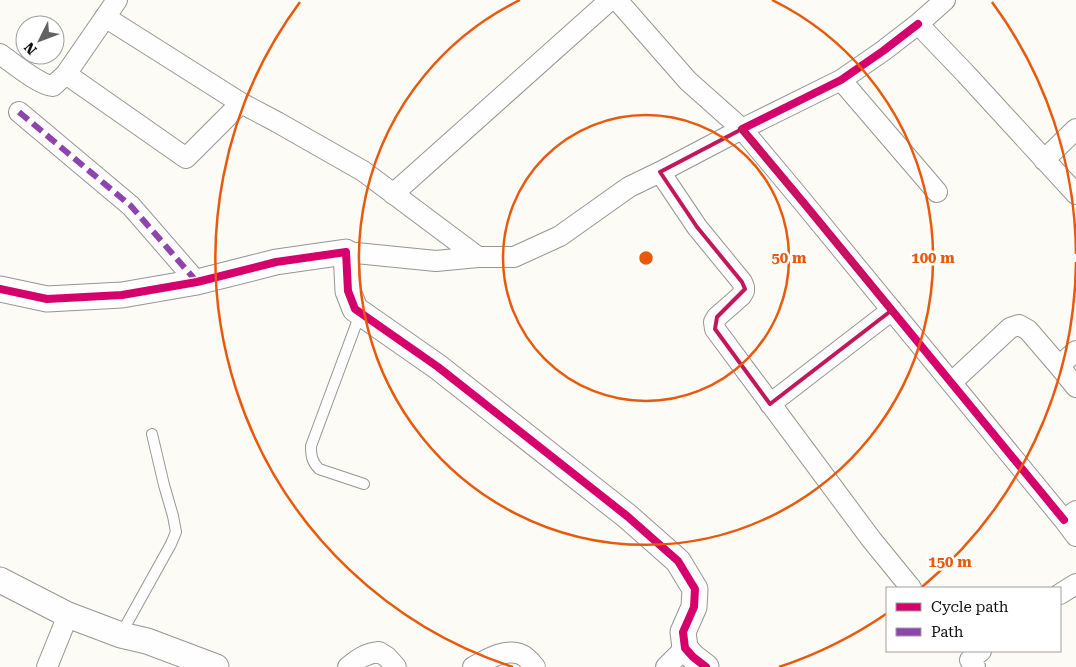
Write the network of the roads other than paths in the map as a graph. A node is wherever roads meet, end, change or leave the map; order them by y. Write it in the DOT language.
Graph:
graph roads {
  1 [pos="118,0"];
  2 [pos="610,0"];
  3 [pos="617,0"];
  4 [pos="945,0"];
  5 [pos="105,17"];
  6 [pos="918,24"];
  7 [pos="0,54"];
  8 [pos="66,74"];
  9 [pos="841,80"];
  10 [pos="241,103"];
  11 [pos="19,112"];
  12 [pos="742,129"];
  13 [pos="1076,129"];
  14 [pos="1044,160"];
  15 [pos="660,172"];
  16 [pos="937,192"];
  17 [pos="393,194"];
  18 [pos="1076,194"];
  19 [pos="346,252"];
  20 [pos="478,257"];
  21 [pos="197,282"];
  22 [pos="0,289"];
  23 [pos="892,310"];
  24 [pos="361,312"];
  25 [pos="1076,351"];
  26 [pos="1059,366"];
  27 [pos="952,382"];
  28 [pos="1076,387"];
  29 [pos="770,404"];
  30 [pos="152,434"];
  31 [pos="364,484"];
  32 [pos="1072,522"];
  33 [pos="0,580"];
  34 [pos="1076,584"];
  35 [pos="910,587"];
  36 [pos="1061,593"];
  37 [pos="68,615"];
  38 [pos="121,635"];
  39 [pos="685,648"];
  40 [pos="47,667"];
  41 [pos="216,667"];
  42 [pos="348,667"];
  43 [pos="396,667"];
  44 [pos="473,667"];
  45 [pos="535,667"];
  46 [pos="666,667"];
  47 [pos="706,667"];
  1 -- 5 [label="street"];
  2 -- 17 [label="street"];
  3 -- 12 [label="street"];
  4 -- 6 [label="street"];
  5 -- 8 [label="street"];
  5 -- 10 [label="street"];
  6 -- 9 [label="street"];
  6 -- 14 [label="street"];
  7 -- 8 [label="street"];
  8 -- 10 [label="street"];
  9 -- 12 [label="street"];
  9 -- 16 [label="street"];
  10 -- 17 [label="street"];
  11 -- 21 [label="street"];
  12 -- 15 [label="street"];
  12 -- 23 [label="street"];
  13 -- 14 [label="street"];
  14 -- 18 [label="street"];
  15 -- 20 [label="street"];
  15 -- 29 [label="street"];
  17 -- 20 [label="street"];
  19 -- 20 [label="street"];
  19 -- 21 [label="street"];
  19 -- 24 [label="street"];
  21 -- 22 [label="street"];
  23 -- 27 [label="street"];
  23 -- 29 [label="street"];
  24 -- 31 [label="lane"];
  24 -- 39 [label="street"];
  25 -- 26 [label="street"];
  26 -- 27 [label="street"];
  26 -- 28 [label="street"];
  27 -- 32 [label="street"];
  29 -- 35 [label="street"];
  30 -- 38 [label="lane"];
  33 -- 37 [label="street"];
  34 -- 36 [label="street"];
  37 -- 38 [label="street"];
  37 -- 40 [label="street"];
  38 -- 41 [label="street"];
  39 -- 46 [label="street"];
  39 -- 47 [label="street"];
  42 -- 43 [label="street"];
  44 -- 45 [label="street"];
}
